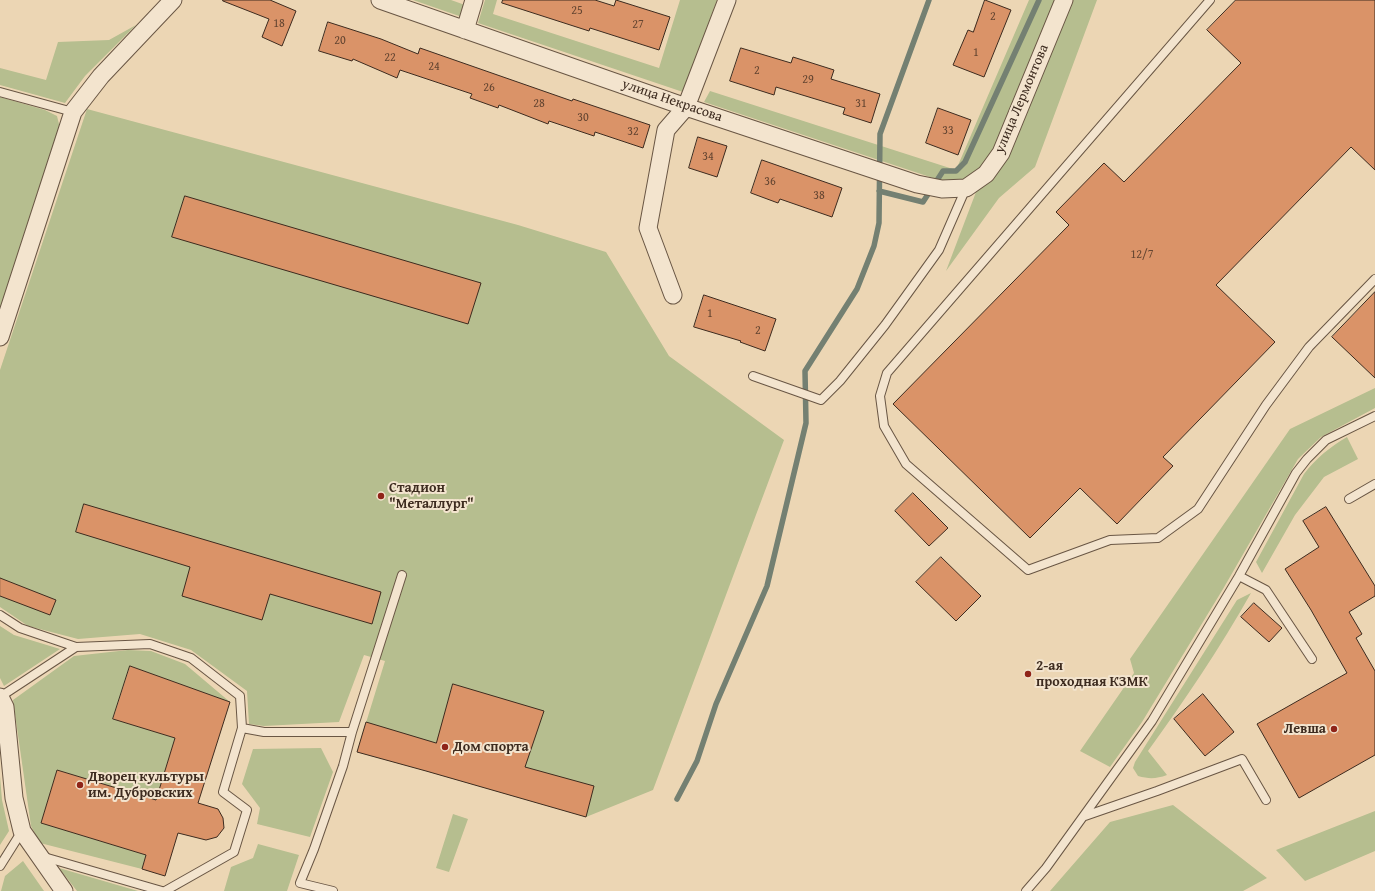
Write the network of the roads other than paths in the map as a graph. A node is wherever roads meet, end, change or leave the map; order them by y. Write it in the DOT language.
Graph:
graph roads {
  1 [pos="173,0"];
  2 [pos="380,0"];
  3 [pos="474,0"];
  4 [pos="727,0"];
  5 [pos="1064,0"];
  6 [pos="1210,0"];
  7 [pos="465,30"];
  8 [pos="0,92"];
  9 [pos="686,107"];
  10 [pos="73,112"];
  11 [pos="966,188"];
  12 [pos="1375,279"];
  13 [pos="673,295"];
  14 [pos="1,330"];
  15 [pos="752,376"];
  16 [pos="1375,416"];
  17 [pos="1375,484"];
  18 [pos="1349,499"];
  19 [pos="402,575"];
  20 [pos="1239,576"];
  21 [pos="0,615"];
  22 [pos="76,647"];
  23 [pos="1312,659"];
  24 [pos="0,697"];
  25 [pos="242,728"];
  26 [pos="352,732"];
  27 [pos="1266,800"];
  28 [pos="1085,816"];
  29 [pos="22,831"];
  30 [pos="38,856"];
  31 [pos="0,866"];
  32 [pos="64,891"];
  33 [pos="164,891"];
  34 [pos="333,891"];
  35 [pos="1026,891"];
  1 -- 10 [label="street"];
  2 -- 7 [label="street, улица Некрасова"];
  3 -- 7 [label="street"];
  4 -- 9 [label="street"];
  5 -- 11 [label="street, улица Лермонтова"];
  6 -- 12 [label="lane"];
  7 -- 9 [label="street, улица Некрасова"];
  8 -- 10 [label="lane"];
  9 -- 11 [label="street, улица Некрасова"];
  9 -- 13 [label="street"];
  10 -- 14 [label="street"];
  11 -- 15 [label="lane"];
  16 -- 20 [label="lane"];
  17 -- 18 [label="lane"];
  19 -- 26 [label="lane"];
  20 -- 23 [label="lane"];
  20 -- 28 [label="lane"];
  21 -- 22 [label="lane"];
  22 -- 24 [label="lane"];
  22 -- 25 [label="lane"];
  24 -- 29 [label="street"];
  25 -- 26 [label="lane"];
  25 -- 33 [label="lane"];
  26 -- 34 [label="lane"];
  27 -- 28 [label="lane"];
  28 -- 35 [label="lane"];
  29 -- 30 [label="street"];
  29 -- 31 [label="lane"];
  30 -- 32 [label="street"];
  30 -- 33 [label="lane"];
}
